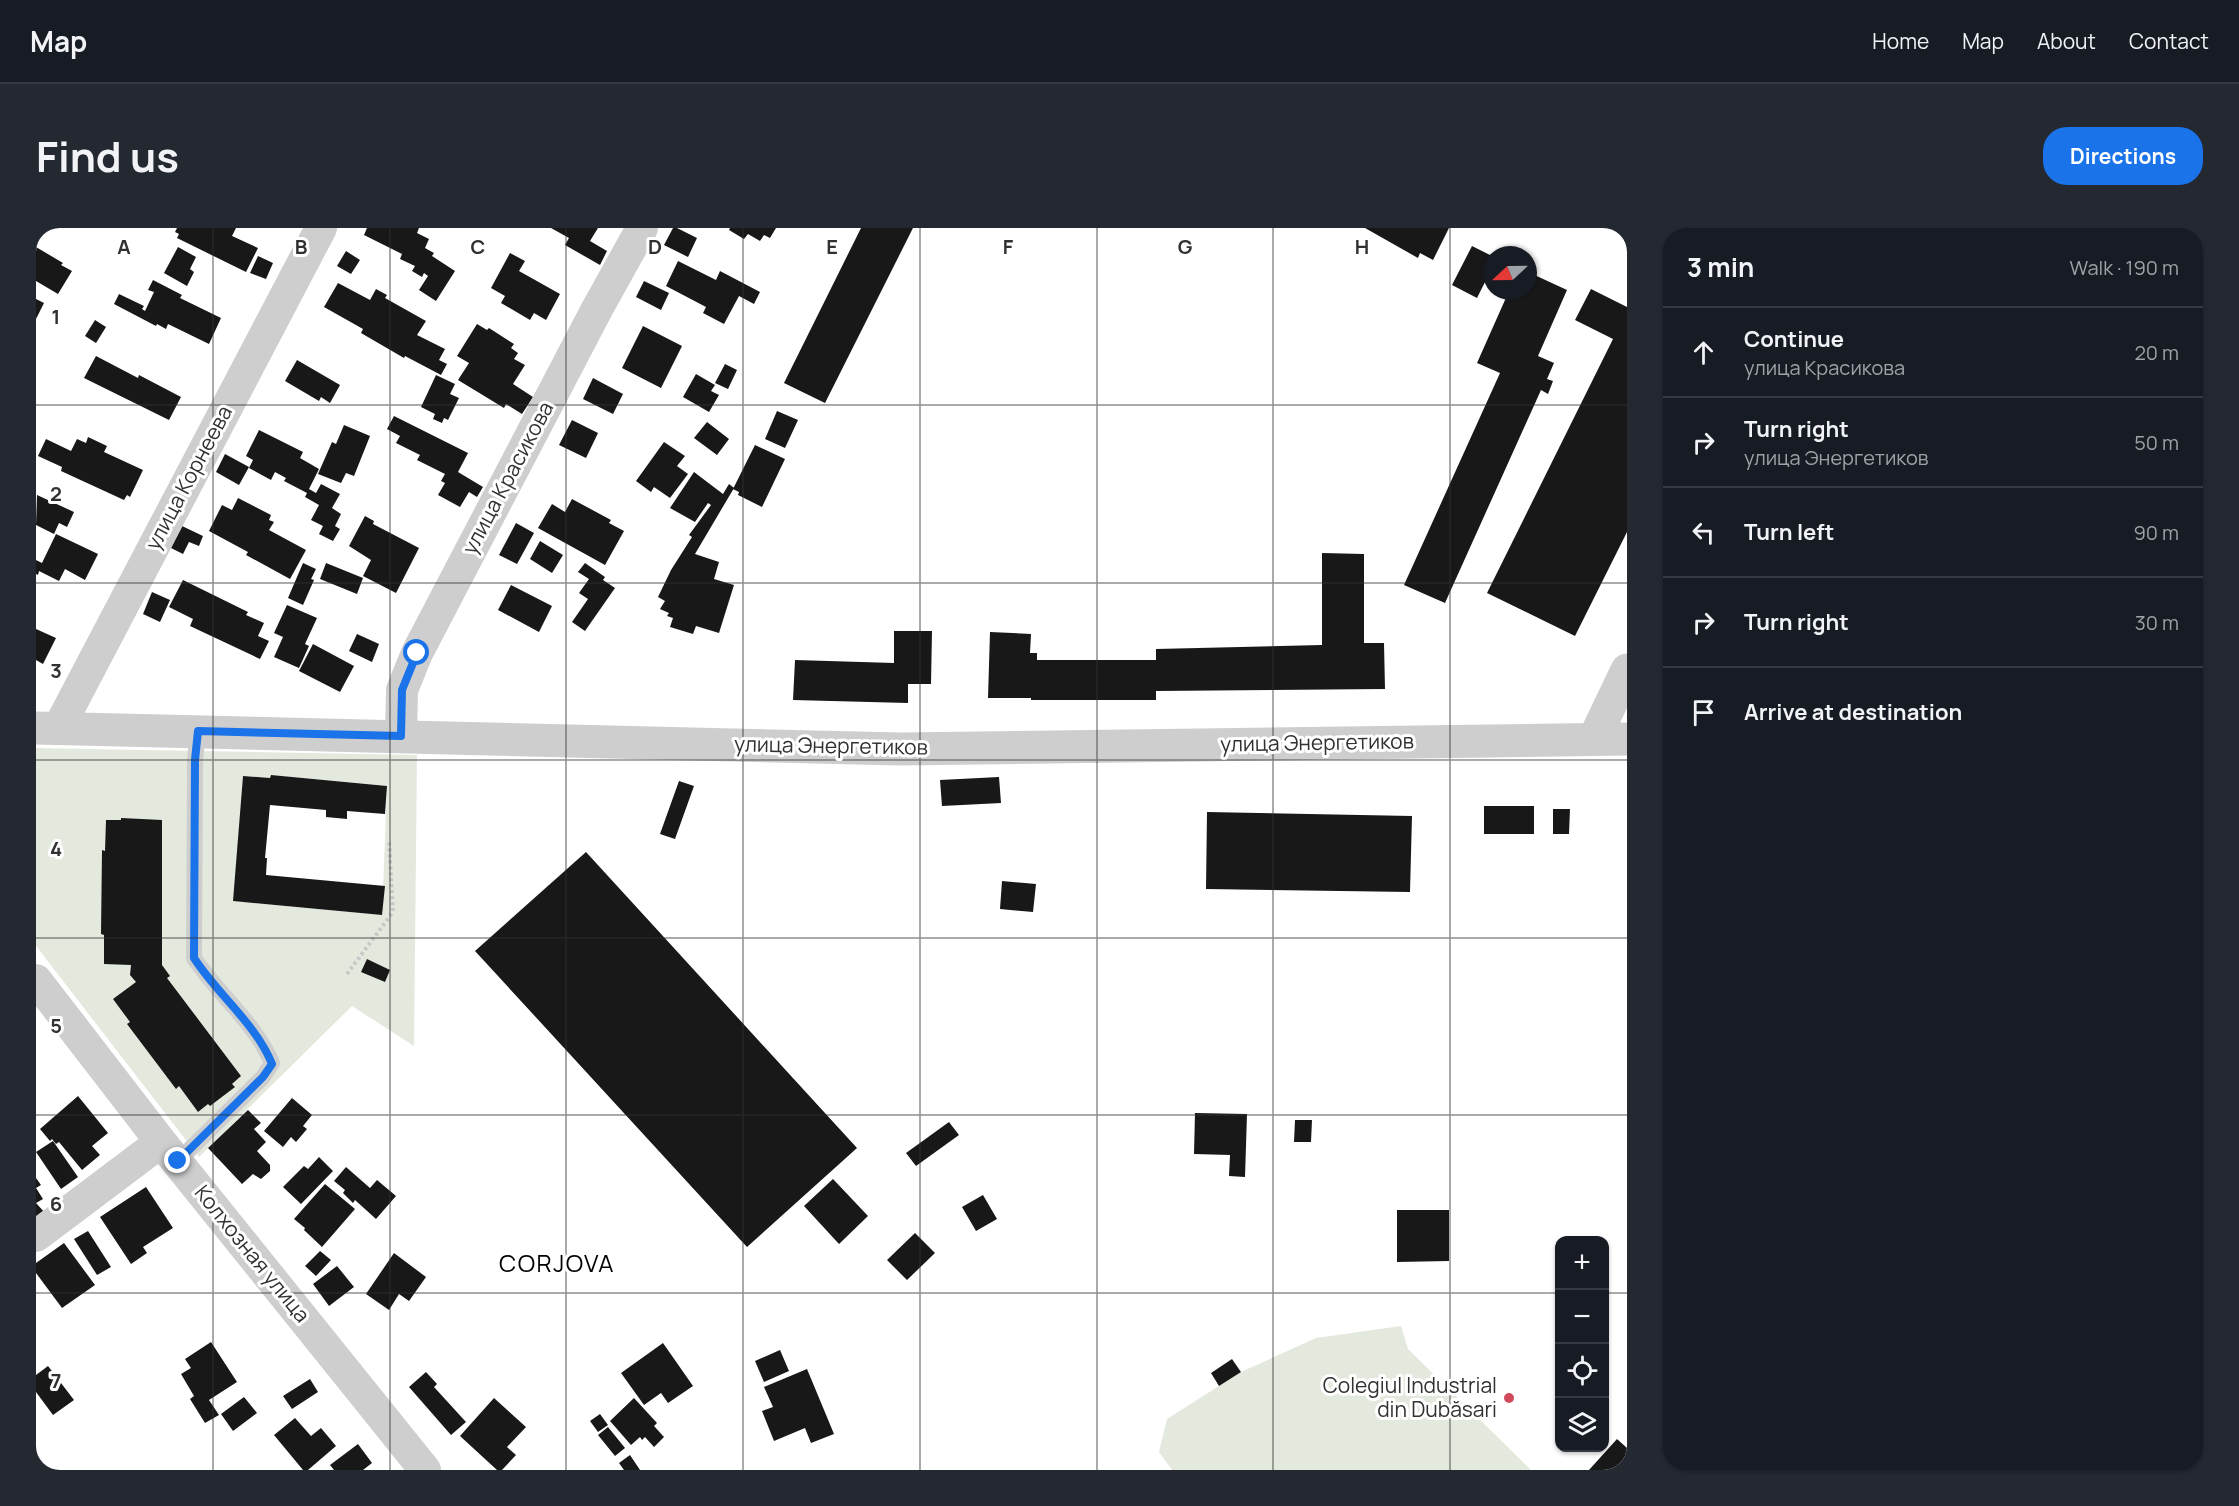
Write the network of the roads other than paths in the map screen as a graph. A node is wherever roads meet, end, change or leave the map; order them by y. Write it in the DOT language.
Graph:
graph roads {
  1 [pos="321,228"];
  2 [pos="642,228"];
  3 [pos="1627,670"];
  4 [pos="47,729"];
  5 [pos="198,731"];
  6 [pos="401,736"];
  7 [pos="1594,739"];
  8 [pos="1627,739"];
  9 [pos="36,980"];
  10 [pos="170,1152"];
  11 [pos="36,1236"];
  12 [pos="425,1470"];
  1 -- 4 [label="street, улица Корнеева"];
  2 -- 6 [label="street, улица Красикова"];
  3 -- 7 [label="street"];
  4 -- 5 [label="street, улица Энергетиков"];
  5 -- 6 [label="street, улица Энергетиков"];
  5 -- 10 [label="lane"];
  6 -- 7 [label="street, улица Энергетиков"];
  7 -- 8 [label="street, улица Энергетиков"];
  9 -- 10 [label="street, Колхозная улица"];
  10 -- 11 [label="street"];
  10 -- 12 [label="street, Колхозная улица"];
}
